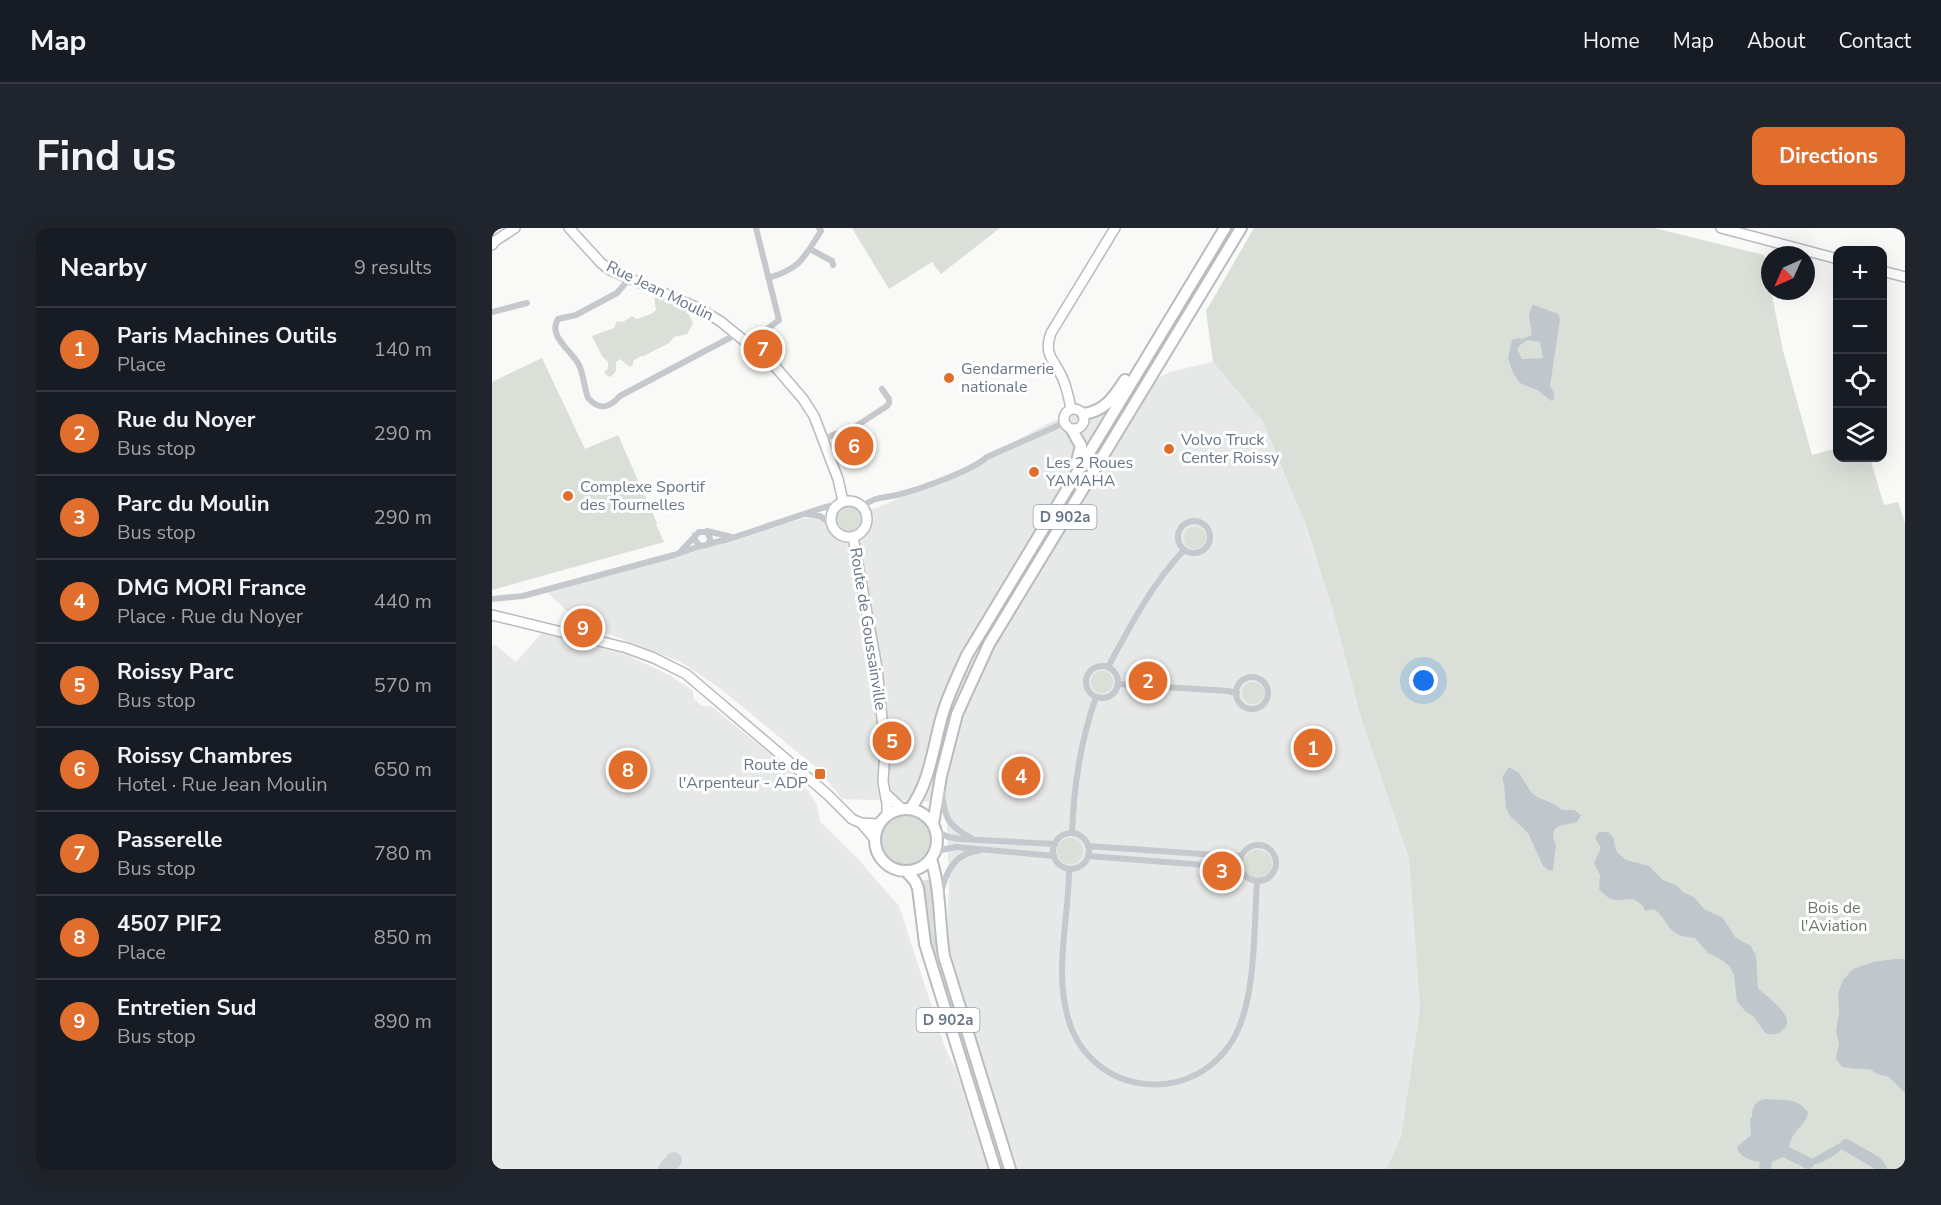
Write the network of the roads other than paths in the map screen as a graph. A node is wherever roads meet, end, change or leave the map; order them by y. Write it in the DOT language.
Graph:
graph roads {
  1 [pos="515,228"];
  2 [pos="569,228"];
  3 [pos="756,228"];
  4 [pos="819,228"];
  5 [pos="1115,228"];
  6 [pos="1225,228"];
  7 [pos="1242,228"];
  8 [pos="1721,228"];
  9 [pos="494,239"];
  10 [pos="810,249"];
  11 [pos="1833,258"];
  12 [pos="833,265"];
  13 [pos="1887,272"];
  14 [pos="1905,277"];
  15 [pos="768,278"];
  16 [pos="629,279"];
  17 [pos="527,303"];
  18 [pos="492,312"];
  19 [pos="737,334"];
  20 [pos="1158,337"];
  21 [pos="748,343"];
  22 [pos="882,388"];
  23 [pos="1071,409"];
  24 [pos="1083,414"];
  25 [pos="1068,426"];
  26 [pos="824,439"];
  27 [pos="841,499"];
  28 [pos="1058,502"];
  29 [pos="862,507"];
  30 [pos="806,514"];
  31 [pos="832,525"];
  32 [pos="705,531"];
  33 [pos="695,535"];
  34 [pos="733,537"];
  35 [pos="853,537"];
  36 [pos="708,544"];
  37 [pos="700,546"];
  38 [pos="1184,550"];
  39 [pos="679,553"];
  40 [pos="494,599"];
  41 [pos="492,615"];
  42 [pos="1108,667"];
  43 [pos="1118,684"];
  44 [pos="1237,693"];
  45 [pos="1096,697"];
  46 [pos="941,776"];
  47 [pos="885,793"];
  48 [pos="906,809"];
  49 [pos="887,815"];
  50 [pos="861,823"];
  51 [pos="878,824"];
  52 [pos="935,828"];
  53 [pos="1072,833"];
  54 [pos="874,838"];
  55 [pos="971,838"];
  56 [pos="1055,844"];
  57 [pos="1088,846"];
  58 [pos="994,850"];
  59 [pos="933,855"];
  60 [pos="1242,855"];
  61 [pos="1054,856"];
  62 [pos="1088,856"];
  63 [pos="1069,869"];
  64 [pos="906,871"];
  65 [pos="1242,871"];
  66 [pos="1257,881"];
  67 [pos="939,903"];
  68 [pos="995,1169"];
  69 [pos="1010,1169"];
  1 -- 9 [label="main road"];
  2 -- 16 [label="main road, Rue Jean Moulin"];
  3 -- 15 [label="street"];
  4 -- 10 [label="street"];
  5 -- 23 [label="main road"];
  6 -- 20 [label="main road, D 902a"];
  7 -- 46 [label="main road, D 902a"];
  8 -- 11 [label="main road"];
  10 -- 12 [label="street"];
  10 -- 15 [label="street"];
  13 -- 14 [label="main road"];
  15 -- 21 [label="street"];
  16 -- 19 [label="main road, Rue Jean Moulin"];
  16 -- 19 [label="street"];
  17 -- 18 [label="street"];
  19 -- 21 [label="main road, Rue Jean Moulin"];
  20 -- 24 [label="main road"];
  20 -- 28 [label="main road, D 902a"];
  21 -- 26 [label="main road, Rue Jean Moulin"];
  22 -- 26 [label="street"];
  23 -- 24 [label="main road"];
  23 -- 25 [label="main road"];
  24 -- 25 [label="main road"];
  25 -- 28 [label="main road"];
  25 -- 29 [label="street"];
  26 -- 27 [label="main road, Rue Jean Moulin"];
  27 -- 29 [label="main road"];
  27 -- 30 [label="street"];
  27 -- 31 [label="main road"];
  28 -- 48 [label="main road, D 902a"];
  29 -- 35 [label="main road"];
  30 -- 31 [label="street"];
  30 -- 34 [label="street"];
  31 -- 35 [label="main road"];
  32 -- 33 [label="street"];
  32 -- 34 [label="street"];
  32 -- 36 [label="street"];
  33 -- 37 [label="street"];
  33 -- 39 [label="street"];
  34 -- 36 [label="street"];
  35 -- 47 [label="main road, Route de Goussainville"];
  36 -- 37 [label="street"];
  37 -- 39 [label="street"];
  38 -- 38 [label="street"];
  38 -- 42 [label="street"];
  39 -- 40 [label="street"];
  41 -- 50 [label="main road"];
  42 -- 43 [label="street"];
  42 -- 45 [label="street"];
  43 -- 44 [label="street"];
  43 -- 45 [label="street"];
  44 -- 44 [label="street"];
  45 -- 53 [label="street"];
  46 -- 52 [label="main road, D 902a"];
  46 -- 55 [label="street"];
  47 -- 48 [label="main road"];
  47 -- 49 [label="main road, Route de Goussainville"];
  48 -- 49 [label="main road"];
  48 -- 52 [label="main road"];
  49 -- 51 [label="main road"];
  50 -- 51 [label="main road"];
  50 -- 54 [label="main road"];
  51 -- 54 [label="main road"];
  52 -- 55 [label="street"];
  52 -- 59 [label="main road"];
  53 -- 56 [label="street"];
  53 -- 57 [label="street"];
  54 -- 64 [label="main road"];
  55 -- 56 [label="street"];
  56 -- 61 [label="street"];
  57 -- 60 [label="street"];
  57 -- 62 [label="street"];
  58 -- 59 [label="street"];
  58 -- 61 [label="street"];
  58 -- 67 [label="street"];
  59 -- 64 [label="main road"];
  59 -- 67 [label="main road, D 902a"];
  60 -- 65 [label="street"];
  60 -- 66 [label="street"];
  61 -- 63 [label="street"];
  62 -- 63 [label="street"];
  62 -- 65 [label="street"];
  63 -- 66 [label="street"];
  64 -- 68 [label="main road, D 902a"];
  65 -- 66 [label="street"];
  67 -- 69 [label="main road, D 902a"];
}
